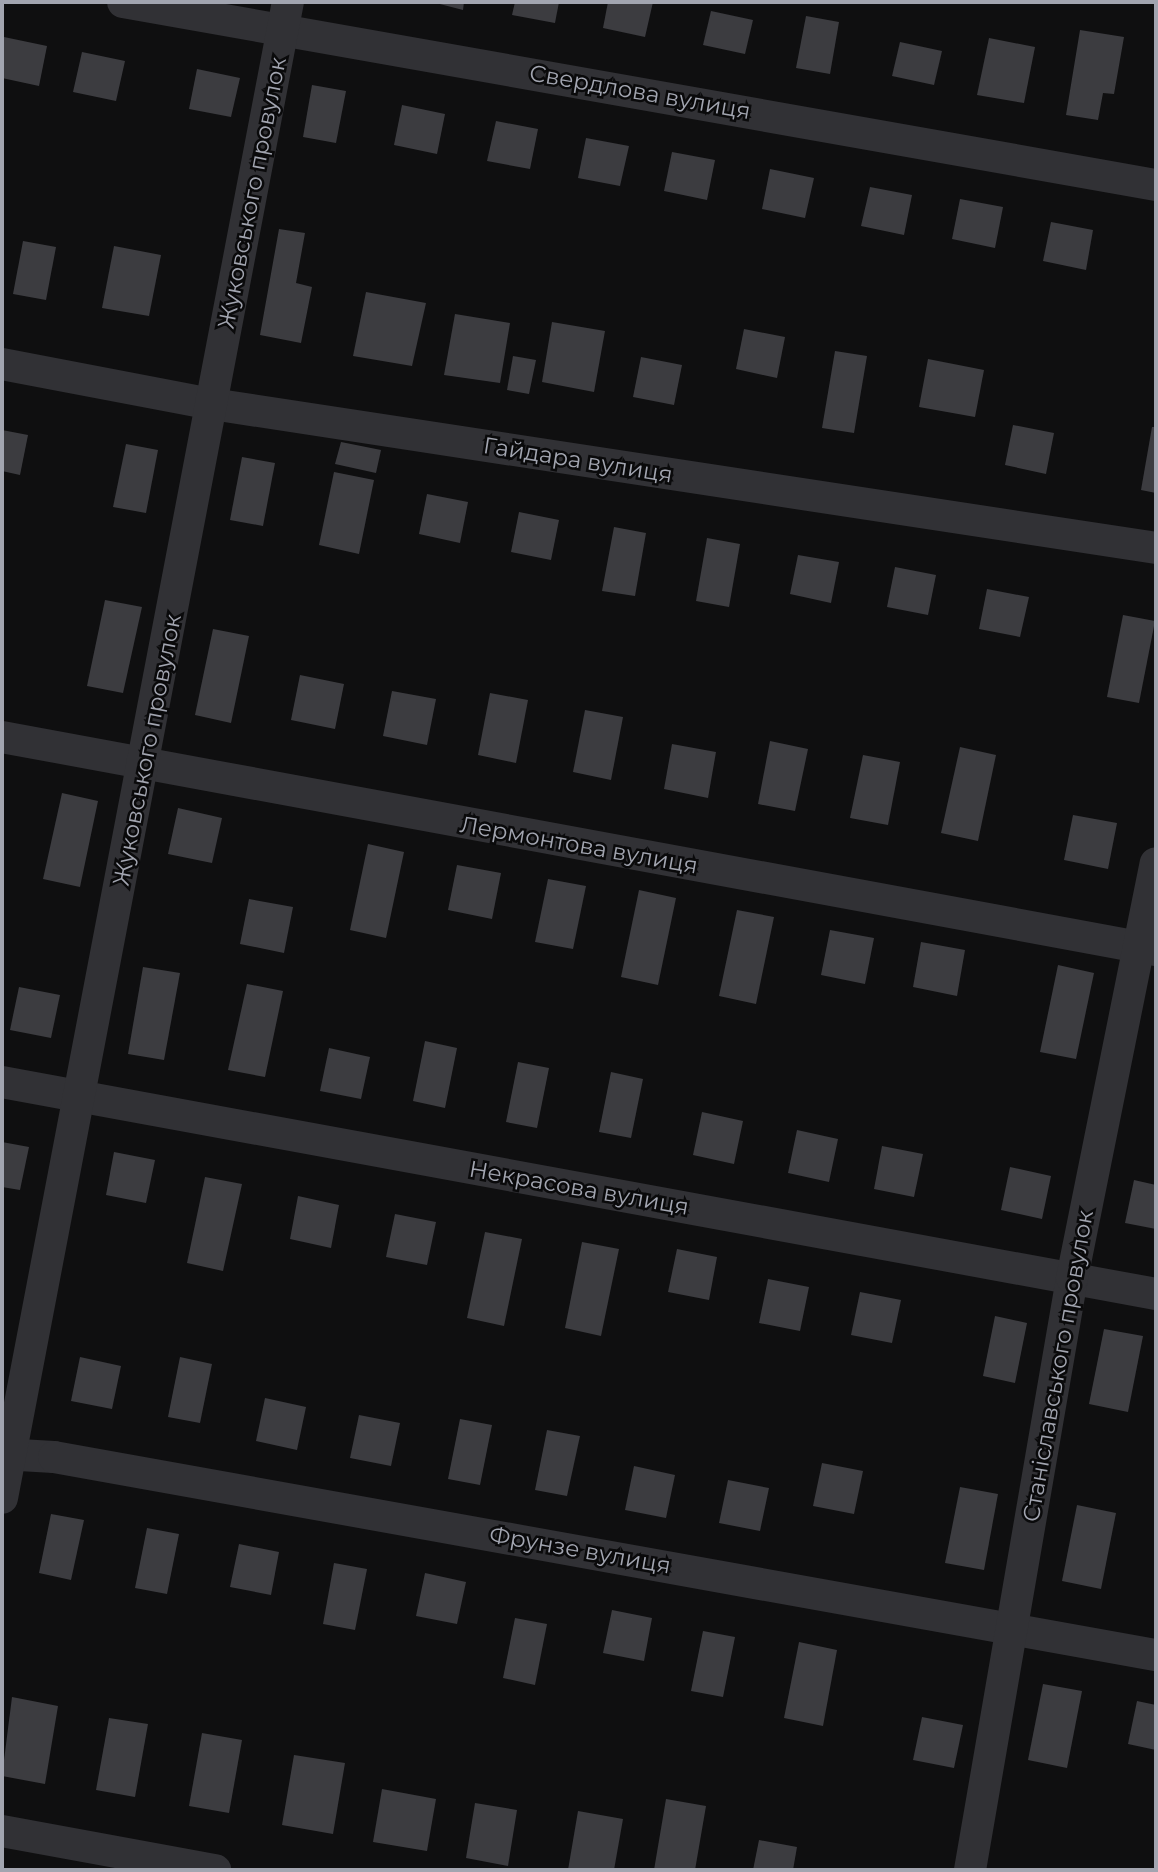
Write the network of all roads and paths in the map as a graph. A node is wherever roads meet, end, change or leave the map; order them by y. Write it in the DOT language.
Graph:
graph roads {
  1 [pos="123,2"];
  2 [pos="286,15"];
  3 [pos="1156,185"];
  4 [pos="2,364"];
  5 [pos="212,404"];
  6 [pos="1156,548"];
  7 [pos="2,737"];
  8 [pos="146,766"];
  9 [pos="1156,863"];
  10 [pos="1149,949"];
  11 [pos="2,1082"];
  12 [pos="78,1095"];
  13 [pos="1072,1278"];
  14 [pos="1156,1294"];
  15 [pos="6,1454"];
  16 [pos="2,1498"];
  17 [pos="1012,1626"];
  18 [pos="1156,1655"];
  19 [pos="2,1831"];
  20 [pos="215,1870"];
  21 [pos="970,1870"];
  1 -- 2 [label="street, Свердлова вулиця"];
  2 -- 3 [label="street, Свердлова вулиця"];
  2 -- 5 [label="street, Жуковського провулок"];
  4 -- 5 [label="street, Гайдара вулиця"];
  5 -- 6 [label="street, Гайдара вулиця"];
  5 -- 8 [label="street, Жуковського провулок"];
  7 -- 8 [label="street, Лермонтова вулиця"];
  8 -- 10 [label="street, Лермонтова вулиця"];
  8 -- 12 [label="street, Жуковського провулок"];
  9 -- 10 [label="street, Станіславського провулок"];
  10 -- 13 [label="street, Станіславського провулок"];
  11 -- 12 [label="street, Некрасова вулиця"];
  12 -- 13 [label="street, Некрасова вулиця"];
  12 -- 15 [label="street, Жуковського провулок"];
  13 -- 14 [label="street, Некрасова вулиця"];
  13 -- 17 [label="street, Станіславського провулок"];
  15 -- 16 [label="street, Жуковського провулок"];
  15 -- 17 [label="street, Фрунзе вулиця"];
  17 -- 18 [label="street, Фрунзе вулиця"];
  17 -- 21 [label="street, Станіславського провулок"];
  19 -- 20 [label="street"];
}
